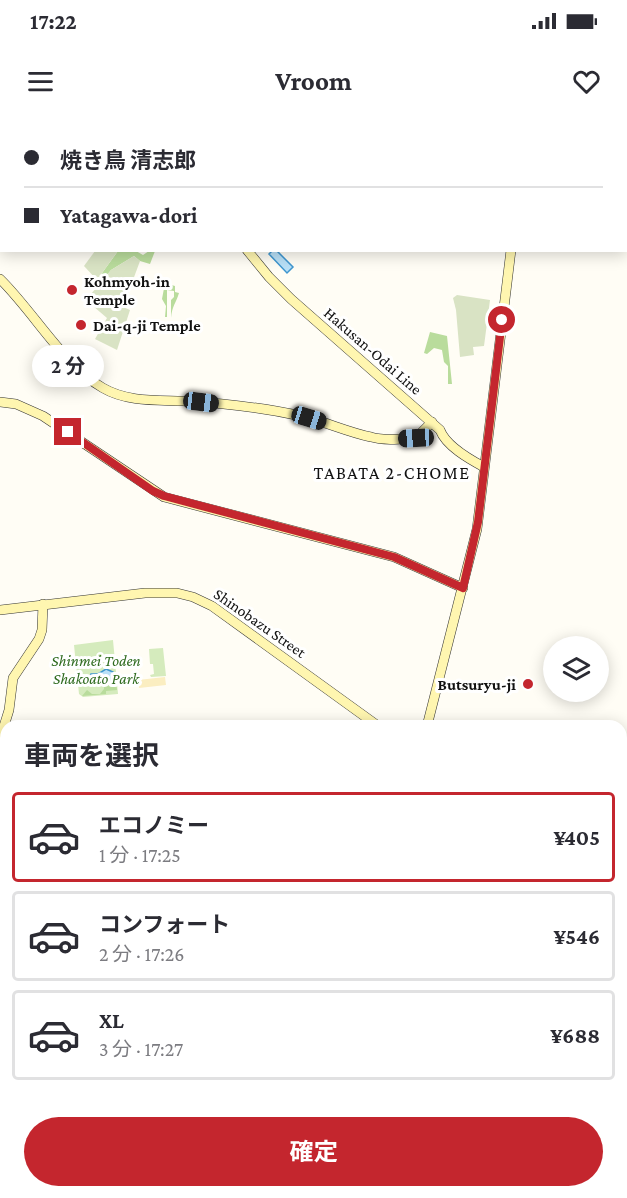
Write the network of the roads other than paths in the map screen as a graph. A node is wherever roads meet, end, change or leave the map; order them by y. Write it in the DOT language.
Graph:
graph roads {
  1 [pos="249,252"];
  2 [pos="511,252"];
  3 [pos="0,279"];
  4 [pos="0,402"];
  5 [pos="432,422"];
  6 [pos="484,466"];
  7 [pos="463,588"];
  8 [pos="43,604"];
  9 [pos="0,609"];
  10 [pos="6,720"];
  11 [pos="370,720"];
  12 [pos="429,720"];
  1 -- 5 [label="main road, Hakusan-Odai Line"];
  2 -- 6 [label="main road"];
  3 -- 5 [label="main road"];
  4 -- 7 [label="main road"];
  5 -- 6 [label="main road, Hakusan-Odai Line"];
  6 -- 7 [label="main road"];
  7 -- 12 [label="main road"];
  8 -- 9 [label="main road, Shinobazu Street"];
  8 -- 10 [label="main road"];
  8 -- 11 [label="main road, Shinobazu Street"];
}
